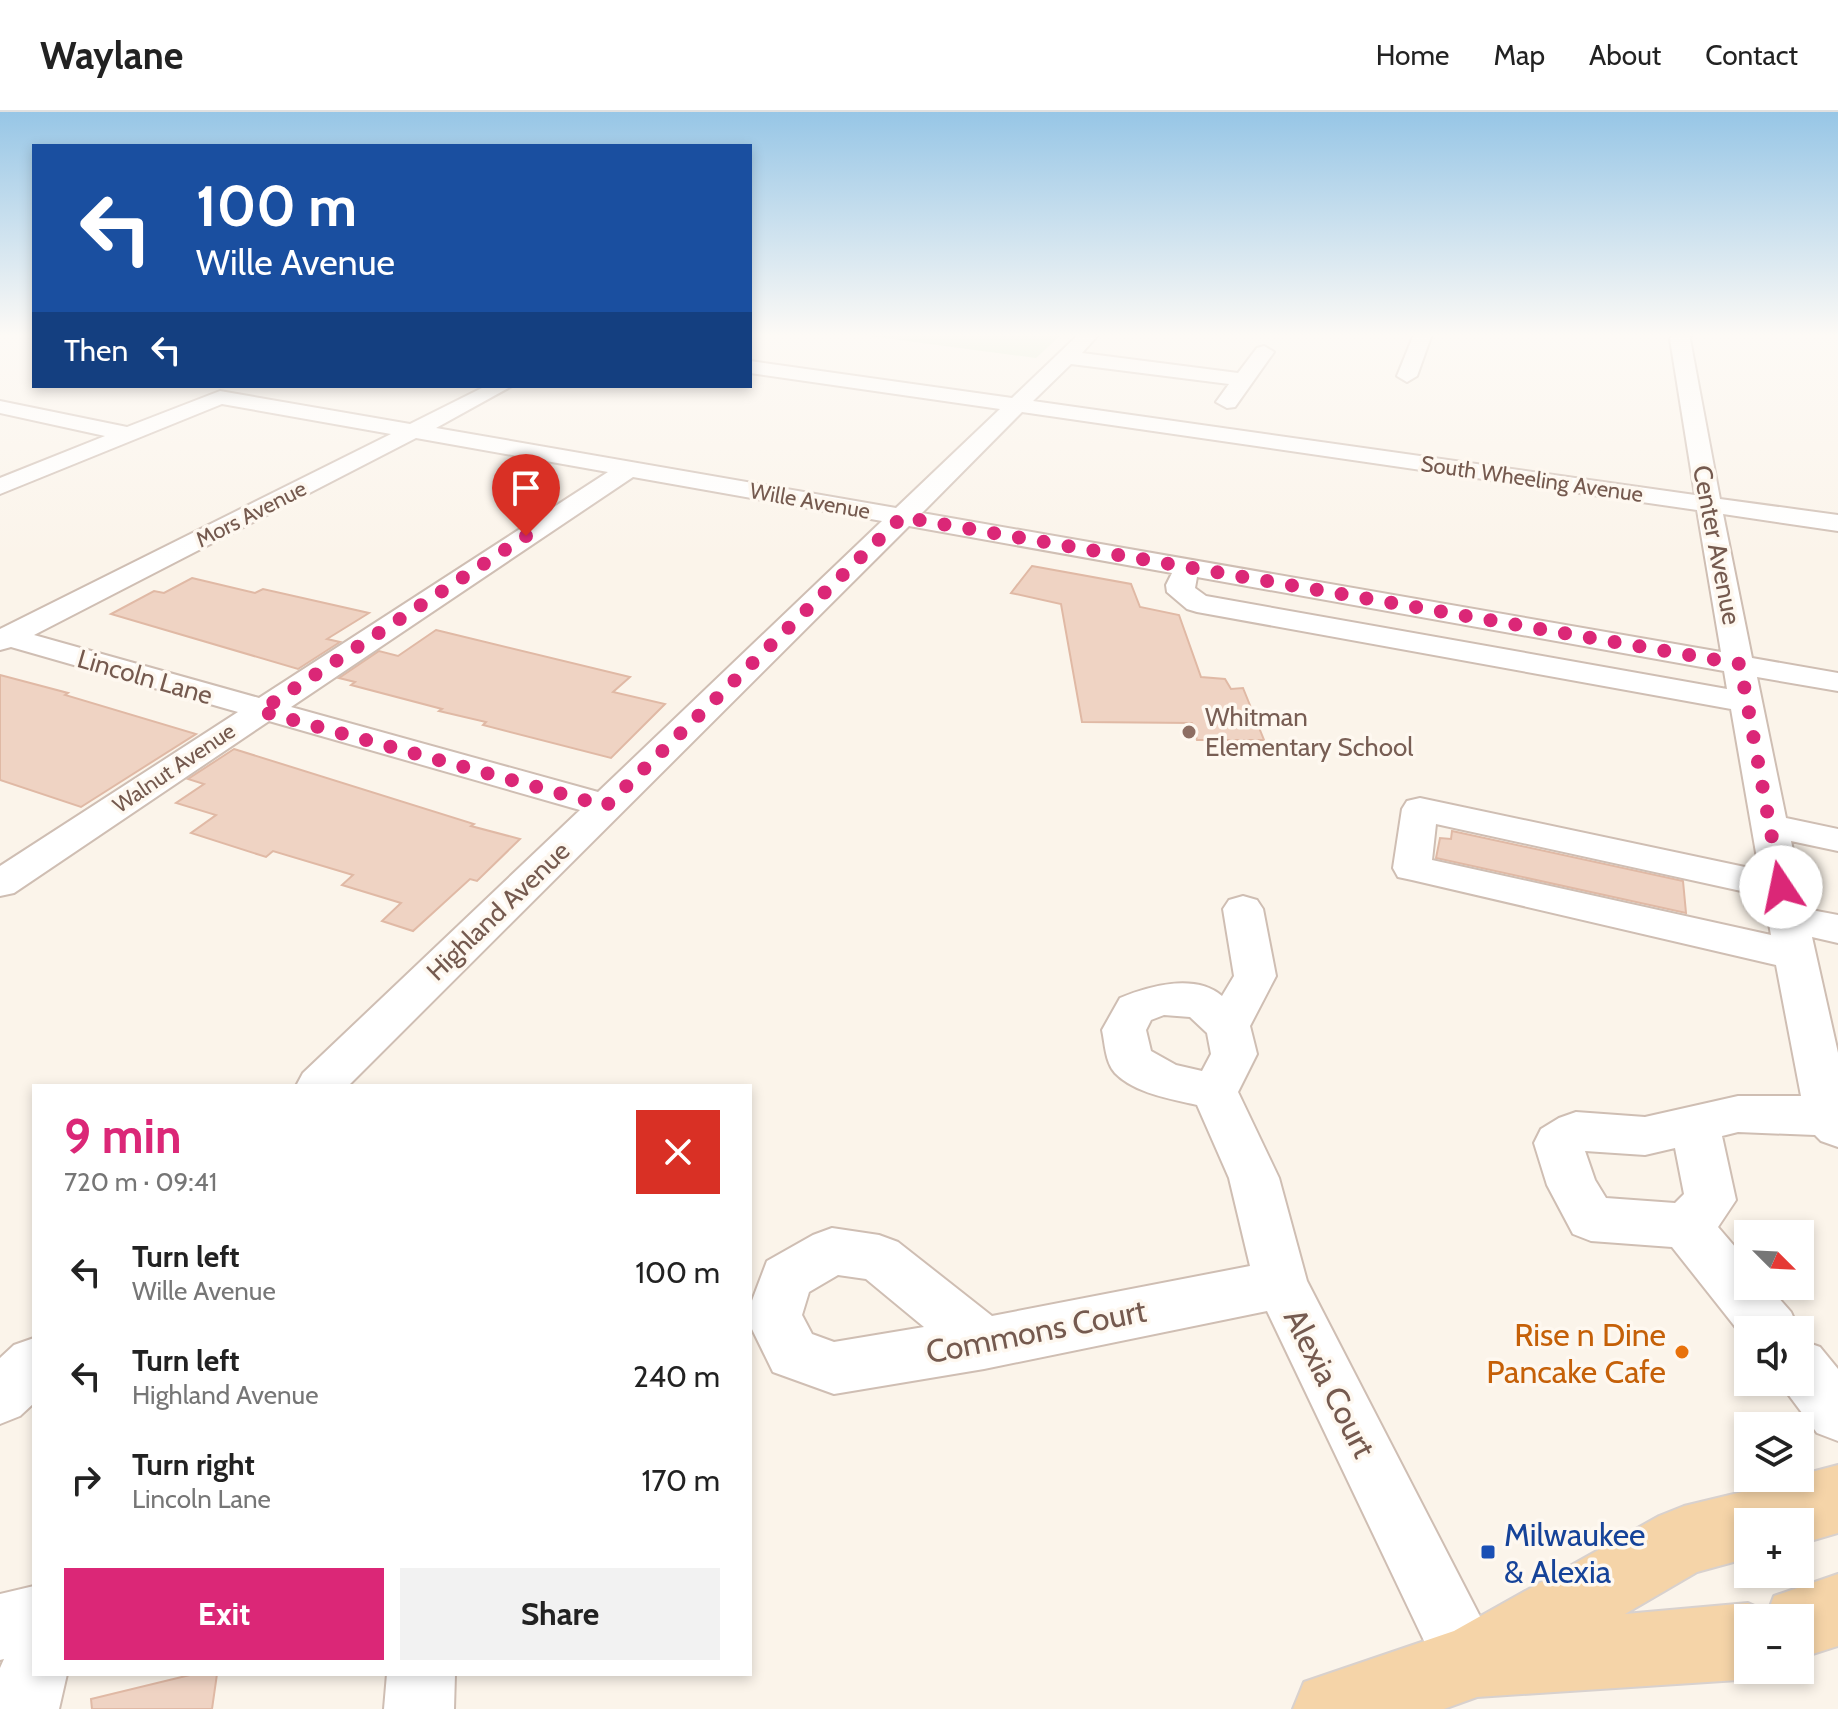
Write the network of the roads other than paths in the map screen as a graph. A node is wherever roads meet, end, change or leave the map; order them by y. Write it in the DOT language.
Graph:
graph roads {
  1 [pos="7,409"];
  2 [pos="185,409"];
  3 [pos="306,409"];
  4 [pos="457,409"];
  5 [pos="1014,409"];
  6 [pos="1035,409"];
  7 [pos="1225,409"];
  8 [pos="1692,409"];
  9 [pos="413,431"];
  10 [pos="1209,433"];
  11 [pos="129,434"];
  12 [pos="629,469"];
  13 [pos="0,487"];
  14 [pos="1708,504"];
  15 [pos="902,517"];
  16 [pos="1838,523"];
  17 [pos="1188,567"];
  18 [pos="1509,624"];
  19 [pos="4,639"];
  20 [pos="1505,658"];
  21 [pos="1838,682"];
  22 [pos="1743,683"];
  23 [pos="260,711"];
  24 [pos="606,806"];
  25 [pos="1768,825"];
  26 [pos="1838,840"];
  27 [pos="0,884"];
  28 [pos="1243,909"];
  29 [pos="1788,920"];
  30 [pos="1838,929"];
  31 [pos="1228,1026"];
  32 [pos="321,1084"];
  33 [pos="1215,1092"];
  34 [pos="1835,1122"];
  35 [pos="1695,1125"];
  36 [pos="1686,1226"];
  37 [pos="1281,1284"];
  38 [pos="1760,1316"];
  39 [pos="984,1343"];
  40 [pos="32,1366"];
  41 [pos="1814,1383"];
  42 [pos="0,1397"];
  43 [pos="1838,1413"];
  44 [pos="1838,1499"];
  45 [pos="1806,1508"];
  46 [pos="1734,1528"];
  47 [pos="1838,1610"];
  48 [pos="1814,1618"];
  49 [pos="32,1619"];
  50 [pos="0,1627"];
  51 [pos="1734,1643"];
  52 [pos="1470,1663"];
  53 [pos="32,1676"];
  54 [pos="421,1676"];
  55 [pos="1367,1704"];
  56 [pos="24,1709"];
  57 [pos="419,1709"];
  1 -- 11 [label="street"];
  2 -- 11 [label="street"];
  3 -- 9 [label="street, Wille Avenue"];
  4 -- 9 [label="street, Mors Avenue"];
  5 -- 15 [label="street, Highland Avenue"];
  6 -- 10 [label="street, South Wheeling Avenue"];
  7 -- 10 [label="street"];
  8 -- 14 [label="street, Center Avenue"];
  9 -- 12 [label="street, Wille Avenue"];
  9 -- 19 [label="street, Mors Avenue"];
  10 -- 14 [label="street, South Wheeling Avenue"];
  11 -- 13 [label="street"];
  12 -- 15 [label="street, Wille Avenue"];
  12 -- 23 [label="street, Walnut Avenue"];
  14 -- 16 [label="street, South Wheeling Avenue"];
  14 -- 22 [label="street, Center Avenue"];
  15 -- 17 [label="street, Wille Avenue"];
  15 -- 24 [label="street, Highland Avenue"];
  17 -- 18 [label="street, Wille Avenue"];
  17 -- 20 [label="street"];
  18 -- 20 [label="street"];
  18 -- 22 [label="street, Wille Avenue"];
  19 -- 23 [label="street, Lincoln Lane"];
  20 -- 22 [label="street"];
  21 -- 22 [label="street, Wille Avenue"];
  22 -- 25 [label="street, Center Avenue"];
  23 -- 24 [label="street, Lincoln Lane"];
  23 -- 27 [label="street, Walnut Avenue"];
  24 -- 32 [label="street, Highland Avenue"];
  25 -- 26 [label="street"];
  25 -- 29 [label="street, Center Avenue"];
  28 -- 31 [label="street"];
  29 -- 29 [label="street"];
  29 -- 30 [label="street"];
  29 -- 34 [label="street, Center Avenue"];
  31 -- 33 [label="street"];
  31 -- 33 [label="street"];
  33 -- 37 [label="street, Alexia Court"];
  34 -- 35 [label="street"];
  35 -- 36 [label="street"];
  35 -- 36 [label="street"];
  36 -- 38 [label="street"];
  37 -- 39 [label="street, Commons Court"];
  37 -- 52 [label="street, Alexia Court"];
  39 -- 39 [label="street, Commons Court"];
  40 -- 42 [label="street"];
  41 -- 43 [label="street"];
  44 -- 45 [label="main road"];
  46 -- 52 [label="main road"];
  47 -- 48 [label="main road"];
  49 -- 50 [label="street"];
  51 -- 52 [label="main road"];
  52 -- 55 [label="main road"];
  53 -- 56 [label="street"];
  54 -- 57 [label="street"];
}
